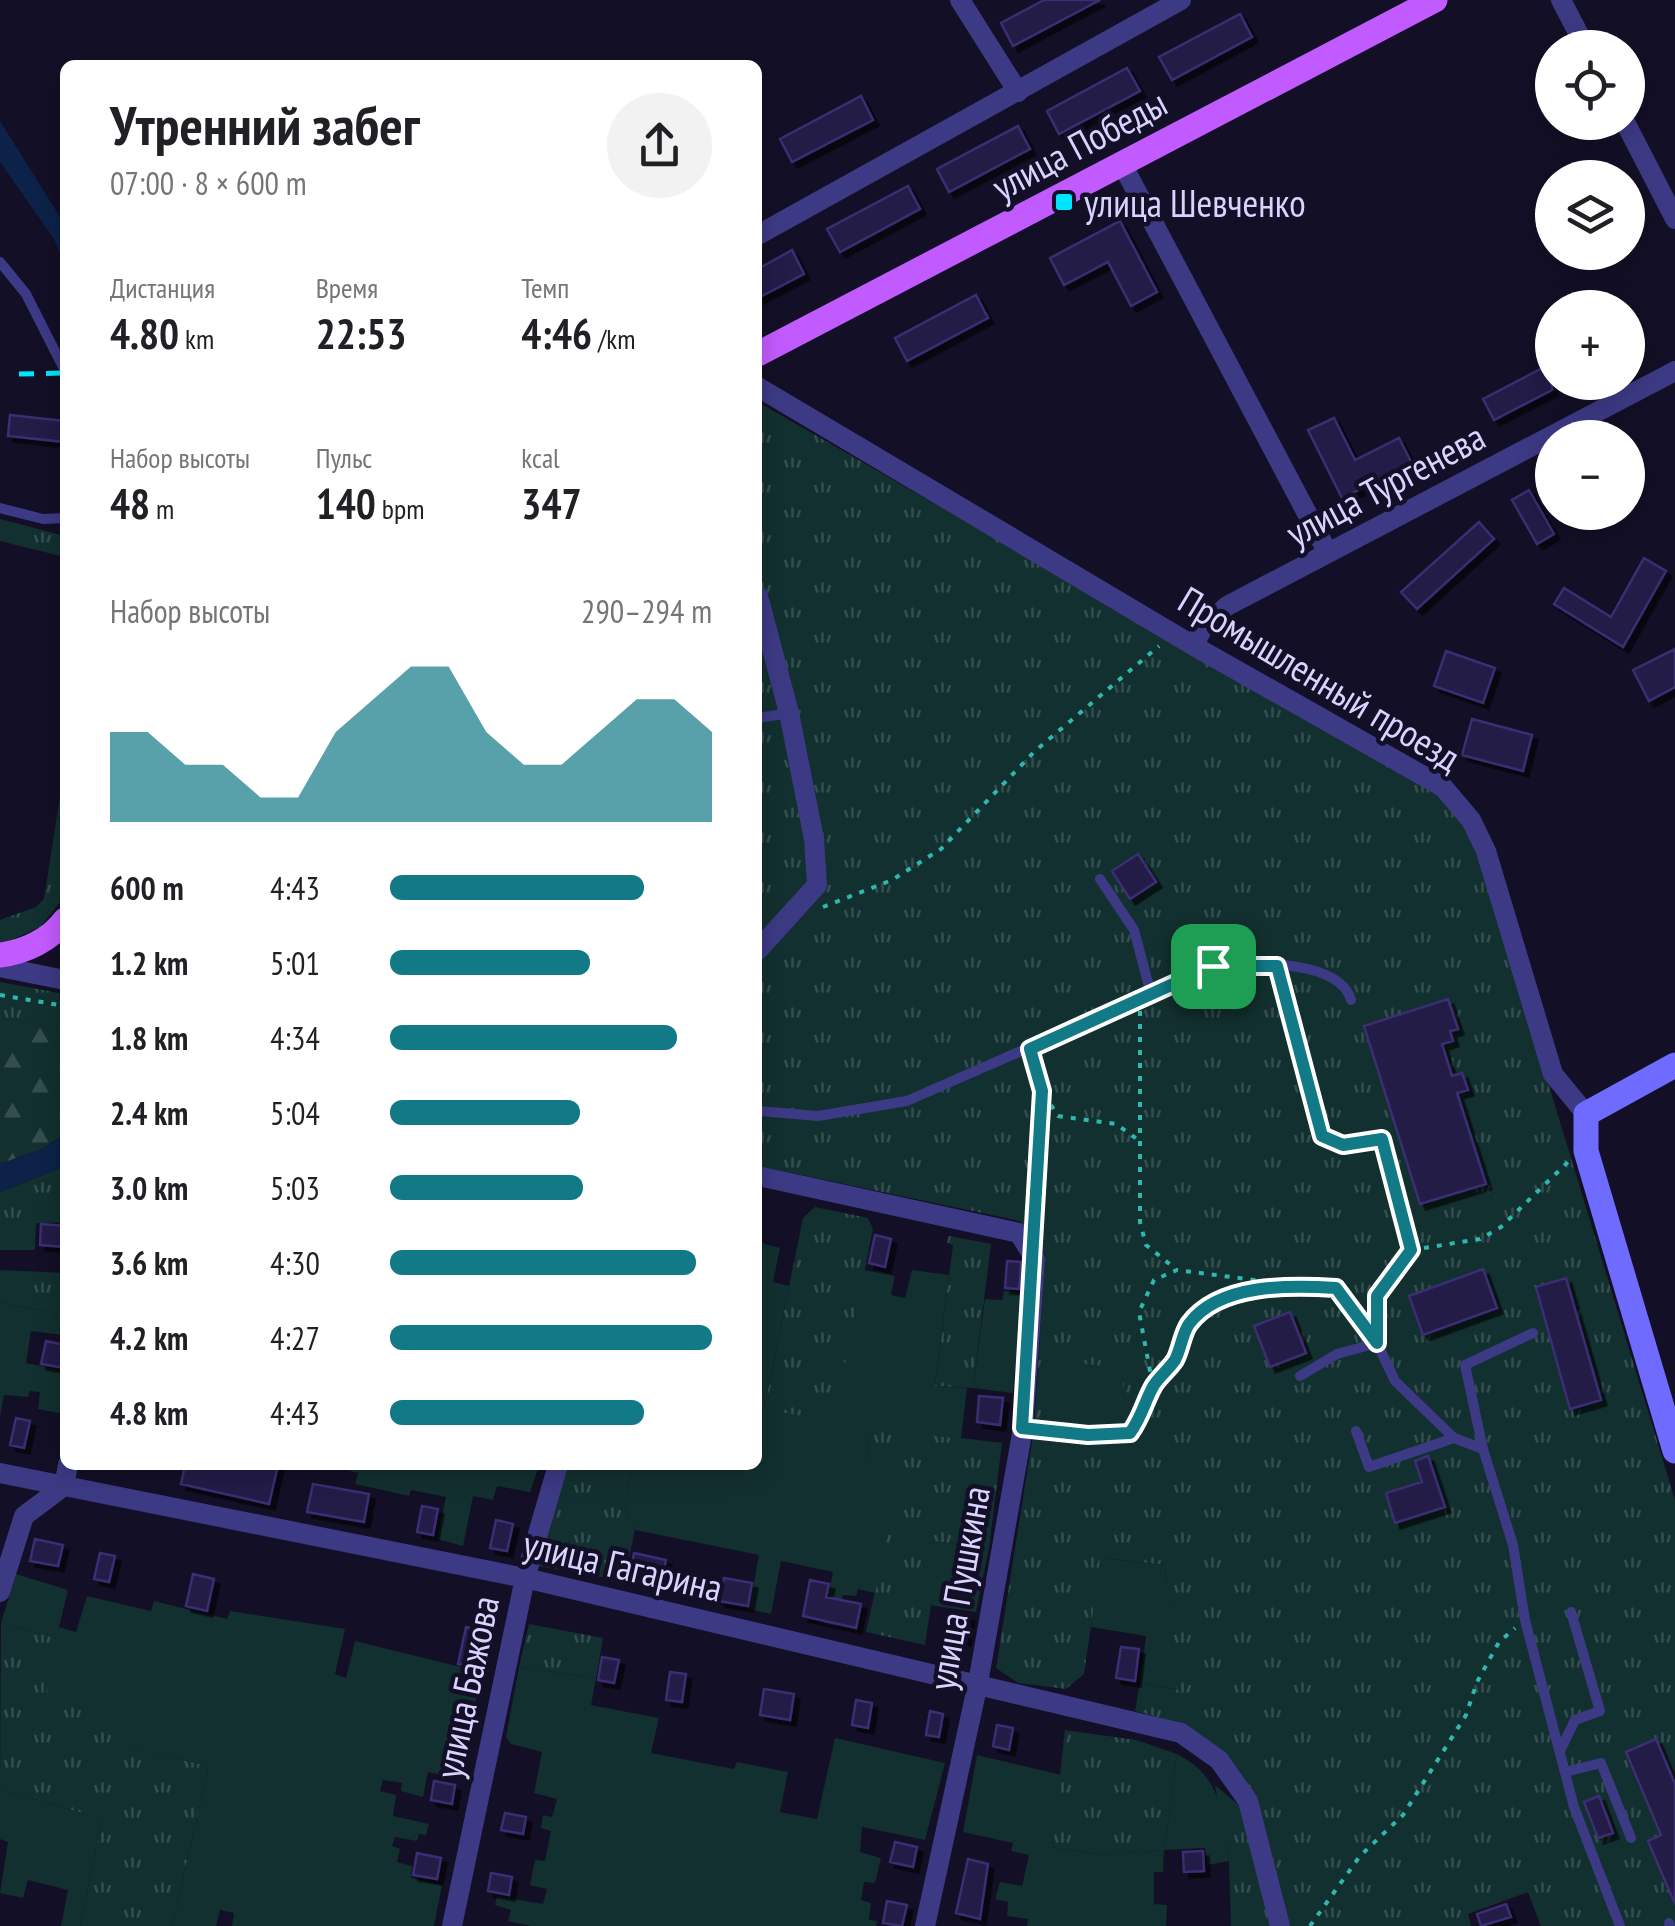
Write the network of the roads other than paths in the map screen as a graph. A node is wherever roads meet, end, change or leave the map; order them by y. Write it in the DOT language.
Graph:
graph roads {
  1 [pos="960,0"];
  2 [pos="1181,0"];
  3 [pos="1434,0"];
  4 [pos="1561,0"];
  5 [pos="1577,30"];
  6 [pos="1018,92"];
  7 [pos="1634,140"];
  8 [pos="1122,164"];
  9 [pos="1675,219"];
  10 [pos="762,233"];
  11 [pos="0,262"];
  12 [pos="762,352"];
  13 [pos="60,362"];
  14 [pos="1675,371"];
  15 [pos="762,390"];
  16 [pos="0,508"];
  17 [pos="60,518"];
  18 [pos="1328,553"];
  19 [pos="762,612"];
  20 [pos="1185,641"];
  21 [pos="788,713"];
  22 [pos="762,717"];
  23 [pos="1100,879"];
  24 [pos="60,927"];
  25 [pos="762,946"];
  26 [pos="0,955"];
  27 [pos="1277,966"];
  28 [pos="0,967"];
  29 [pos="60,979"];
  30 [pos="1145,997"];
  31 [pos="1351,1000"];
  32 [pos="1675,1064"];
  33 [pos="762,1111"];
  34 [pos="1586,1114"];
  35 [pos="762,1177"];
  36 [pos="1284,1284"];
  37 [pos="1534,1333"];
  38 [pos="1377,1343"];
  39 [pos="1300,1376"];
  40 [pos="1356,1431"];
  41 [pos="1454,1438"];
  42 [pos="1483,1449"];
  43 [pos="1675,1451"];
  44 [pos="557,1470"];
  45 [pos="0,1473"];
  46 [pos="66,1475"];
  47 [pos="525,1578"];
  48 [pos="0,1592"];
  49 [pos="1571,1612"];
  50 [pos="978,1683"];
  51 [pos="1560,1751"];
  52 [pos="1565,1772"];
  53 [pos="1631,1838"];
  54 [pos="452,1926"];
  55 [pos="924,1926"];
  56 [pos="1280,1926"];
  57 [pos="1620,1926"];
  1 -- 6 [label="street"];
  2 -- 6 [label="street"];
  3 -- 8 [label="main road, улица Победы"];
  4 -- 5 [label="street"];
  6 -- 10 [label="street"];
  7 -- 9 [label="street"];
  8 -- 12 [label="main road, улица Победы"];
  8 -- 18 [label="street"];
  11 -- 13 [label="lane"];
  14 -- 18 [label="street, улица Тургенева"];
  15 -- 20 [label="street, Промышленный проезд"];
  16 -- 17 [label="lane"];
  18 -- 20 [label="street, улица Тургенева"];
  19 -- 21 [label="street"];
  20 -- 34 [label="street, Промышленный проезд"];
  21 -- 22 [label="lane"];
  21 -- 25 [label="street"];
  23 -- 30 [label="lane"];
  24 -- 26 [label="main road"];
  27 -- 30 [label="lane"];
  27 -- 31 [label="lane"];
  27 -- 38 [label="lane"];
  28 -- 29 [label="street"];
  30 -- 33 [label="lane"];
  32 -- 34 [label="street"];
  34 -- 43 [label="street"];
  35 -- 50 [label="street, улица Пушкина"];
  36 -- 38 [label="lane"];
  37 -- 42 [label="lane"];
  38 -- 39 [label="lane"];
  38 -- 41 [label="lane"];
  40 -- 41 [label="lane"];
  41 -- 42 [label="lane"];
  42 -- 51 [label="lane"];
  44 -- 47 [label="street, улица Бажова"];
  45 -- 46 [label="street, улица Гагарина"];
  46 -- 47 [label="street, улица Гагарина"];
  46 -- 48 [label="street"];
  47 -- 50 [label="street, улица Гагарина"];
  47 -- 54 [label="street, улица Бажова"];
  49 -- 51 [label="lane"];
  50 -- 55 [label="street, улица Пушкина"];
  50 -- 56 [label="street, улица Гагарина"];
  51 -- 52 [label="lane"];
  52 -- 53 [label="lane"];
  52 -- 57 [label="lane"];
}
